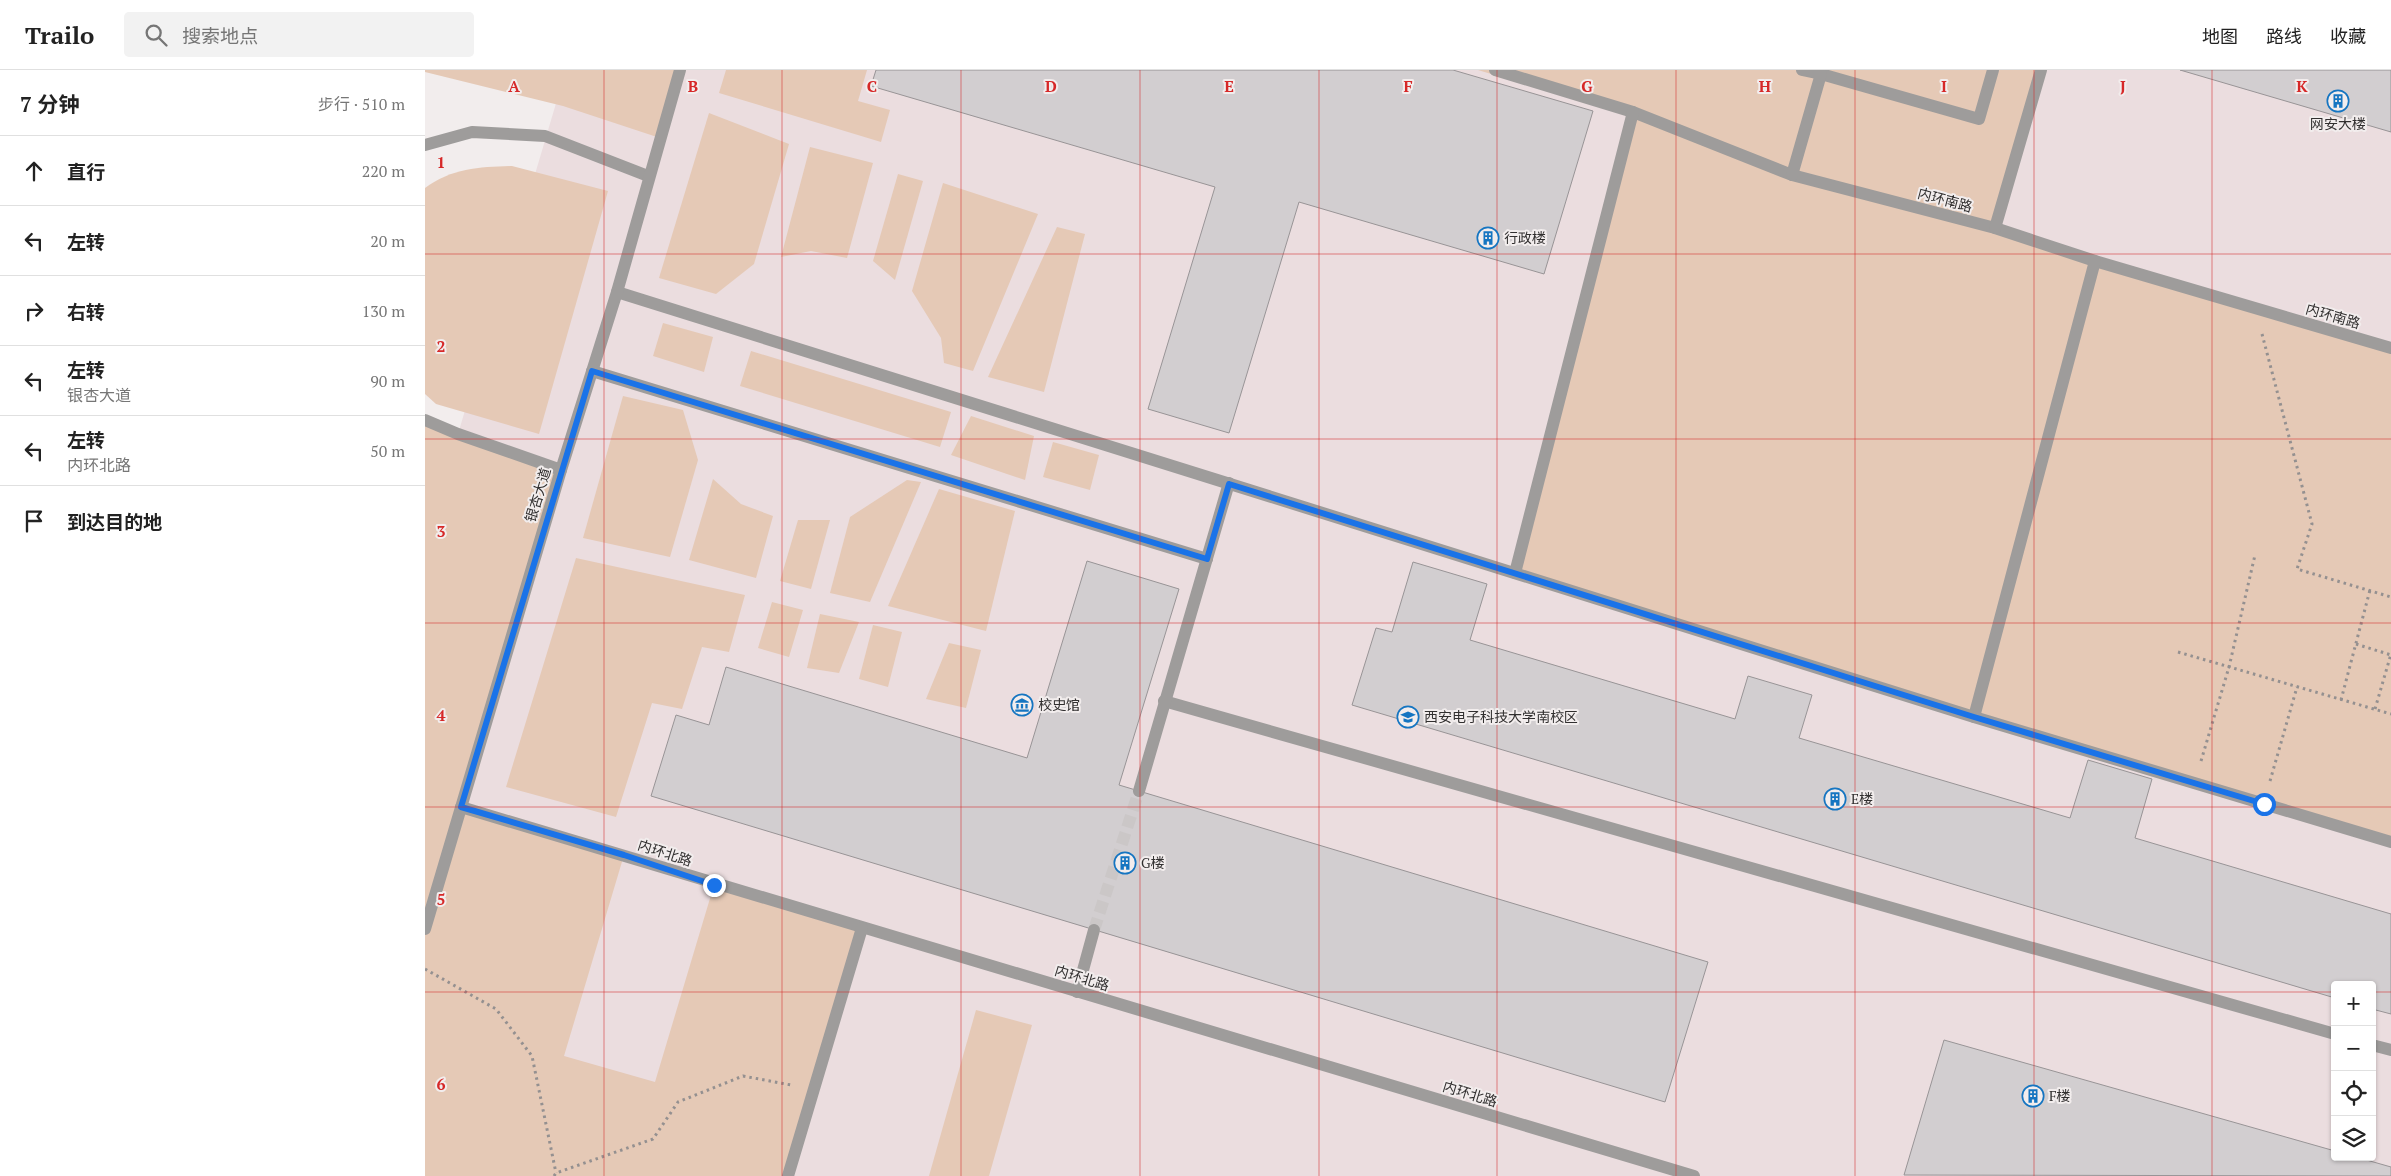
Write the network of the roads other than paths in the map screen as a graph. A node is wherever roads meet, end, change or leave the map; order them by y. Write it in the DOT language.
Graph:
graph roads {
  1 [pos="680,70"];
  2 [pos="1495,70"];
  3 [pos="1802,70"];
  4 [pos="1993,70"];
  5 [pos="2041,70"];
  6 [pos="1821,74"];
  7 [pos="1633,112"];
  8 [pos="425,145"];
  9 [pos="1792,175"];
  10 [pos="648,176"];
  11 [pos="1995,228"];
  12 [pos="2095,260"];
  13 [pos="617,292"];
  14 [pos="2391,348"];
  15 [pos="592,371"];
  16 [pos="425,420"];
  17 [pos="561,470"];
  18 [pos="1229,484"];
  19 [pos="1207,559"];
  20 [pos="1515,573"];
  21 [pos="1164,700"];
  22 [pos="1974,717"];
  23 [pos="1139,791"];
  24 [pos="461,807"];
  25 [pos="2391,842"];
  26 [pos="862,928"];
  27 [pos="425,929"];
  28 [pos="1094,930"];
  29 [pos="1077,992"];
  30 [pos="2331,1033"];
  31 [pos="2376,1046"];
  32 [pos="2391,1050"];
  33 [pos="788,1176"];
  34 [pos="1694,1176"];
  1 -- 10 [label="lane, 银杏大道"];
  2 -- 7 [label="lane, 内环南路"];
  3 -- 6 [label="lane"];
  4 -- 6 [label="lane"];
  5 -- 11 [label="lane"];
  6 -- 9 [label="lane"];
  7 -- 9 [label="lane, 内环南路"];
  7 -- 20 [label="lane"];
  8 -- 10 [label="lane"];
  9 -- 11 [label="lane, 内环南路"];
  10 -- 13 [label="lane, 银杏大道"];
  11 -- 12 [label="lane, 内环南路"];
  12 -- 14 [label="lane, 内环南路"];
  12 -- 22 [label="lane"];
  13 -- 15 [label="lane, 银杏大道"];
  13 -- 18 [label="lane"];
  15 -- 17 [label="lane, 银杏大道"];
  15 -- 19 [label="lane"];
  16 -- 17 [label="lane"];
  17 -- 24 [label="lane, 银杏大道"];
  18 -- 19 [label="lane"];
  18 -- 20 [label="lane"];
  19 -- 21 [label="lane"];
  20 -- 22 [label="lane"];
  21 -- 23 [label="lane"];
  21 -- 30 [label="lane"];
  22 -- 25 [label="lane"];
  24 -- 26 [label="lane, 内环北路"];
  24 -- 27 [label="lane, 银杏大道"];
  26 -- 29 [label="lane, 内环北路"];
  26 -- 33 [label="lane"];
  28 -- 29 [label="lane"];
  29 -- 34 [label="lane, 内环北路"];
  31 -- 32 [label="lane"];
}
